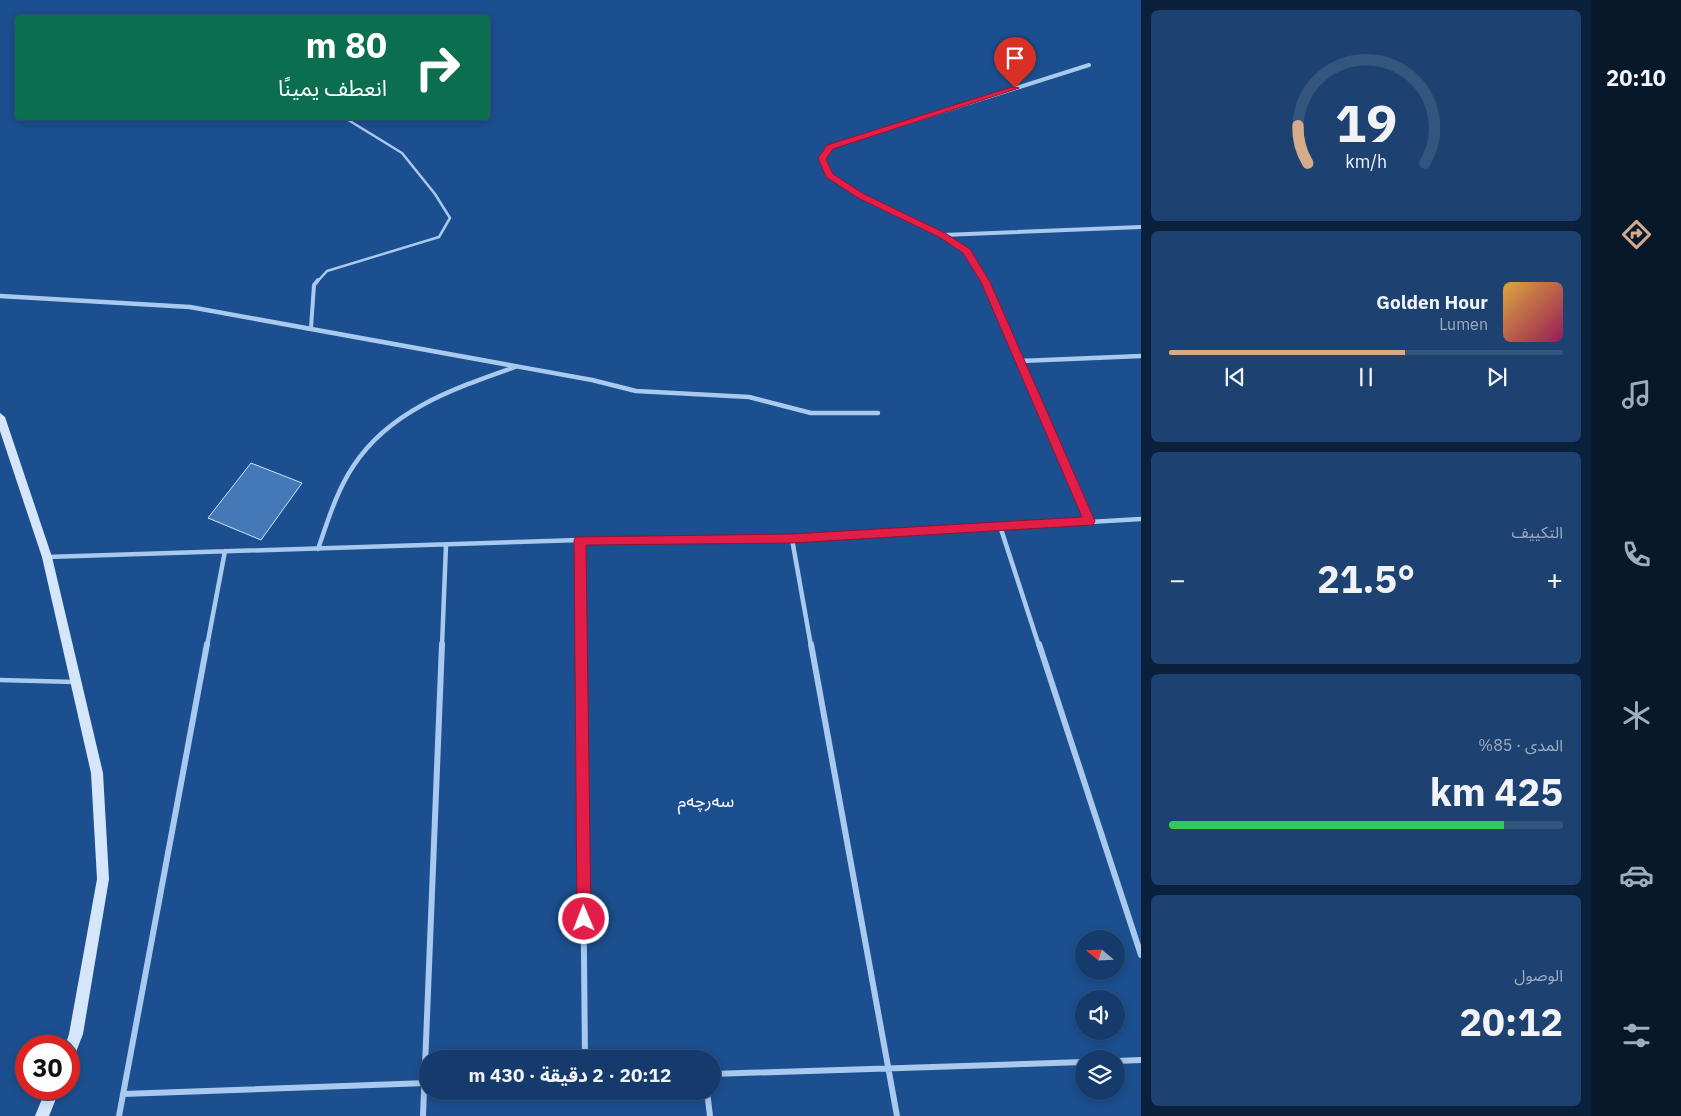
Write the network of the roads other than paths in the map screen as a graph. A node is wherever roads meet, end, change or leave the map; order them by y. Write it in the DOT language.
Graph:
graph roads {
  1 [pos="1089,65"];
  2 [pos="348,120"];
  3 [pos="1141,228"];
  4 [pos="942,235"];
  5 [pos="0,296"];
  6 [pos="310,328"];
  7 [pos="1141,356"];
  8 [pos="1021,362"];
  9 [pos="517,367"];
  10 [pos="878,414"];
  11 [pos="0,418"];
  12 [pos="1141,519"];
  13 [pos="1089,521"];
  14 [pos="1000,526"];
  15 [pos="792,538"];
  16 [pos="580,540"];
  17 [pos="446,545"];
  18 [pos="318,549"];
  19 [pos="225,551"];
  20 [pos="47,557"];
  21 [pos="0,680"];
  22 [pos="76,682"];
  23 [pos="1141,955"];
  24 [pos="76,1035"];
  25 [pos="427,1050"];
  26 [pos="585,1050"];
  27 [pos="1141,1060"];
  28 [pos="1125,1061"];
  29 [pos="1075,1062"];
  30 [pos="888,1068"];
  31 [pos="721,1074"];
  32 [pos="419,1083"];
  33 [pos="123,1094"];
  34 [pos="49,1100"];
  35 [pos="424,1100"];
  36 [pos="708,1100"];
  37 [pos="42,1116"];
  38 [pos="119,1116"];
  39 [pos="423,1116"];
  40 [pos="710,1116"];
  41 [pos="897,1116"];
  1 -- 4 [label="street"];
  2 -- 6 [label="lane"];
  3 -- 4 [label="street"];
  4 -- 8 [label="street"];
  5 -- 6 [label="street"];
  6 -- 9 [label="street"];
  7 -- 8 [label="street"];
  8 -- 13 [label="street"];
  9 -- 10 [label="street"];
  9 -- 18 [label="street"];
  11 -- 20 [label="main road"];
  12 -- 13 [label="street"];
  13 -- 14 [label="street"];
  14 -- 15 [label="street"];
  14 -- 23 [label="street"];
  15 -- 16 [label="street"];
  15 -- 30 [label="street"];
  16 -- 17 [label="street"];
  16 -- 26 [label="street"];
  17 -- 18 [label="street"];
  17 -- 25 [label="street"];
  18 -- 19 [label="street"];
  19 -- 20 [label="street"];
  19 -- 33 [label="street"];
  20 -- 22 [label="main road"];
  21 -- 22 [label="lane"];
  22 -- 24 [label="main road"];
  27 -- 28 [label="street"];
  29 -- 30 [label="street"];
  30 -- 31 [label="street"];
  30 -- 41 [label="street"];
  32 -- 33 [label="street"];
  33 -- 38 [label="street"];
  34 -- 37 [label="main road"];
  35 -- 39 [label="street"];
  36 -- 40 [label="street"];
}
